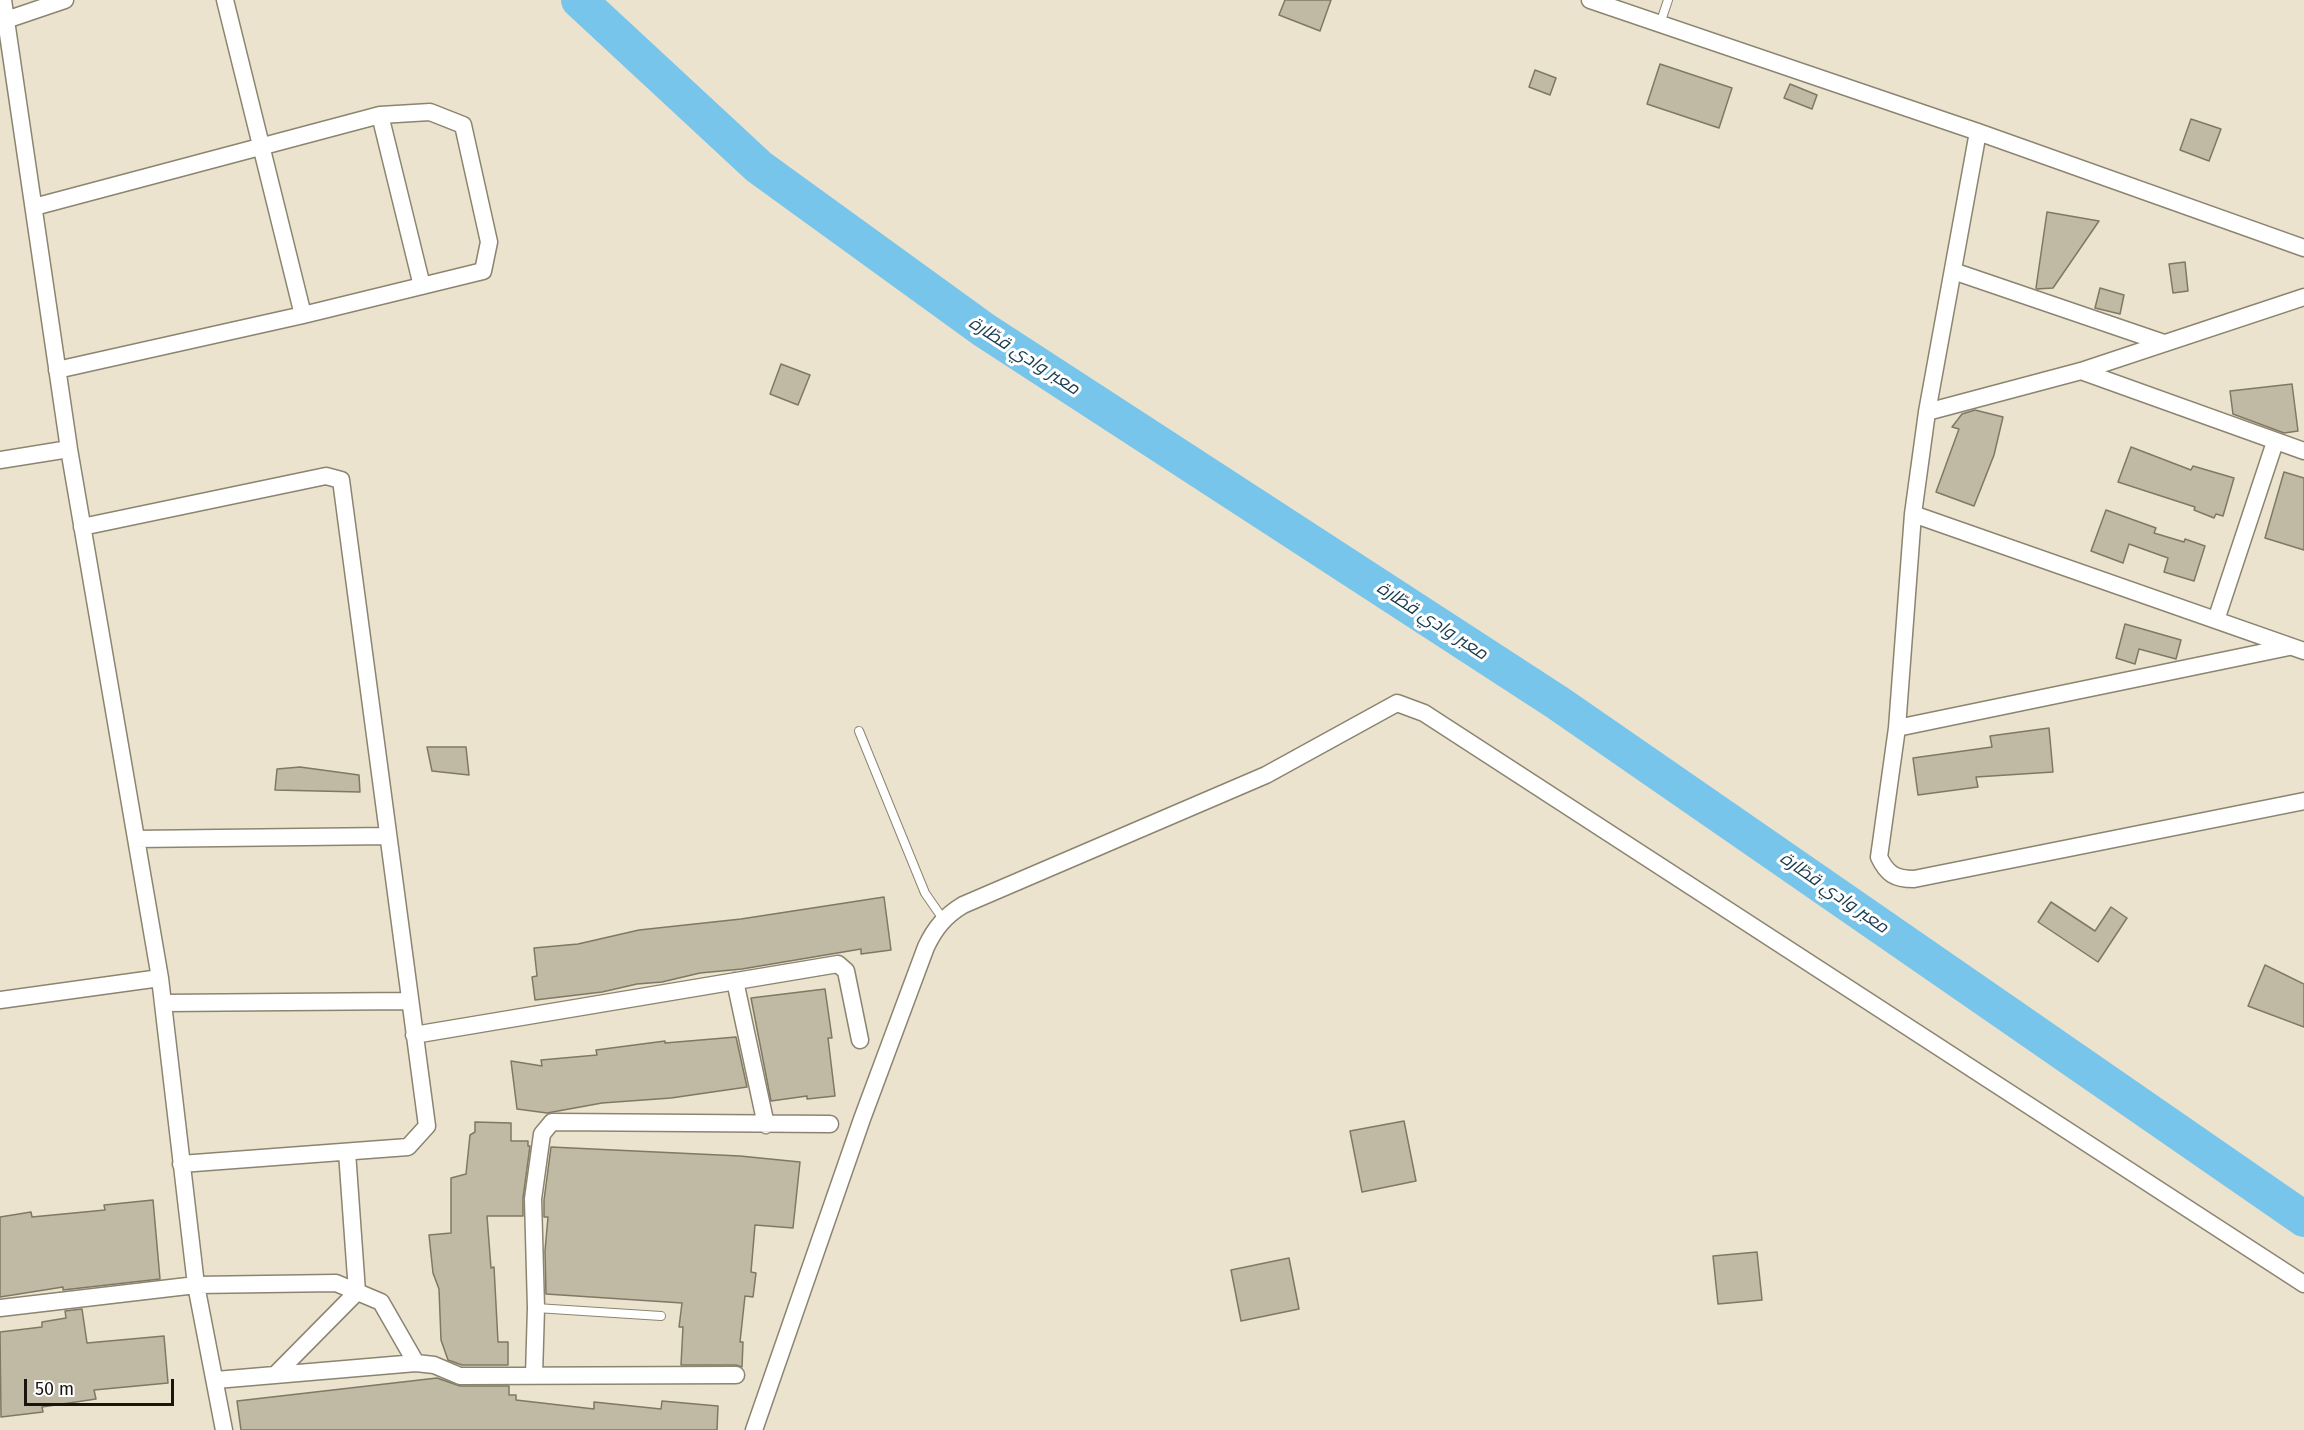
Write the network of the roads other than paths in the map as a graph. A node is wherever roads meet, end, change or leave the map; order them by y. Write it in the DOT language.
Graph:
graph roads {
  1 [pos="3,0"];
  2 [pos="65,0"];
  3 [pos="225,0"];
  4 [pos="1590,0"];
  5 [pos="1668,0"];
  6 [pos="6,20"];
  7 [pos="1660,24"];
  8 [pos="380,115"];
  9 [pos="1978,132"];
  10 [pos="261,148"];
  11 [pos="34,207"];
  12 [pos="2304,248"];
  13 [pos="1953,271"];
  14 [pos="422,286"];
  15 [pos="2304,297"];
  16 [pos="303,315"];
  17 [pos="2164,343"];
  18 [pos="57,370"];
  19 [pos="2081,371"];
  20 [pos="1927,412"];
  21 [pos="2275,442"];
  22 [pos="69,449"];
  23 [pos="2304,451"];
  24 [pos="0,460"];
  25 [pos="1913,514"];
  26 [pos="82,527"];
  27 [pos="2216,620"];
  28 [pos="2298,649"];
  29 [pos="1897,728"];
  30 [pos="859,731"];
  31 [pos="2304,801"];
  32 [pos="388,836"];
  33 [pos="136,839"];
  34 [pos="943,919"];
  35 [pos="160,978"];
  36 [pos="735,981"];
  37 [pos="0,1000"];
  38 [pos="410,1001"];
  39 [pos="163,1003"];
  40 [pos="414,1035"];
  41 [pos="860,1040"];
  42 [pos="830,1124"];
  43 [pos="766,1125"];
  44 [pos="347,1152"];
  45 [pos="181,1164"];
  46 [pos="2304,1284"];
  47 [pos="196,1285"];
  48 [pos="357,1292"];
  49 [pos="0,1308"];
  50 [pos="536,1308"];
  51 [pos="661,1316"];
  52 [pos="416,1363"];
  53 [pos="275,1375"];
  54 [pos="736,1375"];
  55 [pos="534,1376"];
  56 [pos="216,1380"];
  57 [pos="224,1430"];
  58 [pos="754,1430"];
  1 -- 6 [label="street"];
  2 -- 6 [label="street"];
  3 -- 10 [label="street"];
  4 -- 7 [label="street"];
  5 -- 7 [label="lane"];
  6 -- 11 [label="street"];
  7 -- 9 [label="street"];
  8 -- 10 [label="street"];
  8 -- 14 [label="street"];
  8 -- 14 [label="street"];
  9 -- 12 [label="street"];
  9 -- 13 [label="street"];
  10 -- 11 [label="street"];
  10 -- 16 [label="street"];
  11 -- 18 [label="street"];
  13 -- 17 [label="street"];
  13 -- 20 [label="street"];
  14 -- 16 [label="street"];
  15 -- 17 [label="street"];
  16 -- 18 [label="street"];
  17 -- 19 [label="street"];
  18 -- 22 [label="street"];
  19 -- 20 [label="street"];
  19 -- 21 [label="street"];
  20 -- 25 [label="street"];
  21 -- 23 [label="street"];
  21 -- 27 [label="street"];
  22 -- 24 [label="street"];
  22 -- 26 [label="street"];
  25 -- 27 [label="street"];
  25 -- 29 [label="street"];
  26 -- 32 [label="street"];
  26 -- 33 [label="street"];
  27 -- 28 [label="street"];
  28 -- 29 [label="street"];
  29 -- 31 [label="street"];
  30 -- 34 [label="lane"];
  32 -- 33 [label="street"];
  32 -- 38 [label="street"];
  33 -- 35 [label="street"];
  34 -- 46 [label="street"];
  34 -- 58 [label="street"];
  35 -- 37 [label="street"];
  35 -- 39 [label="street"];
  36 -- 40 [label="street"];
  36 -- 41 [label="street"];
  36 -- 43 [label="street"];
  38 -- 39 [label="street"];
  38 -- 40 [label="street"];
  39 -- 45 [label="street"];
  40 -- 44 [label="street"];
  42 -- 43 [label="street"];
  43 -- 50 [label="street"];
  44 -- 45 [label="street"];
  44 -- 48 [label="street"];
  45 -- 47 [label="street"];
  47 -- 48 [label="street"];
  47 -- 49 [label="street"];
  47 -- 56 [label="street"];
  48 -- 52 [label="street"];
  48 -- 53 [label="street"];
  50 -- 51 [label="lane"];
  50 -- 55 [label="street"];
  52 -- 53 [label="street"];
  52 -- 55 [label="street"];
  53 -- 56 [label="street"];
  54 -- 55 [label="street"];
  56 -- 57 [label="street"];
}
